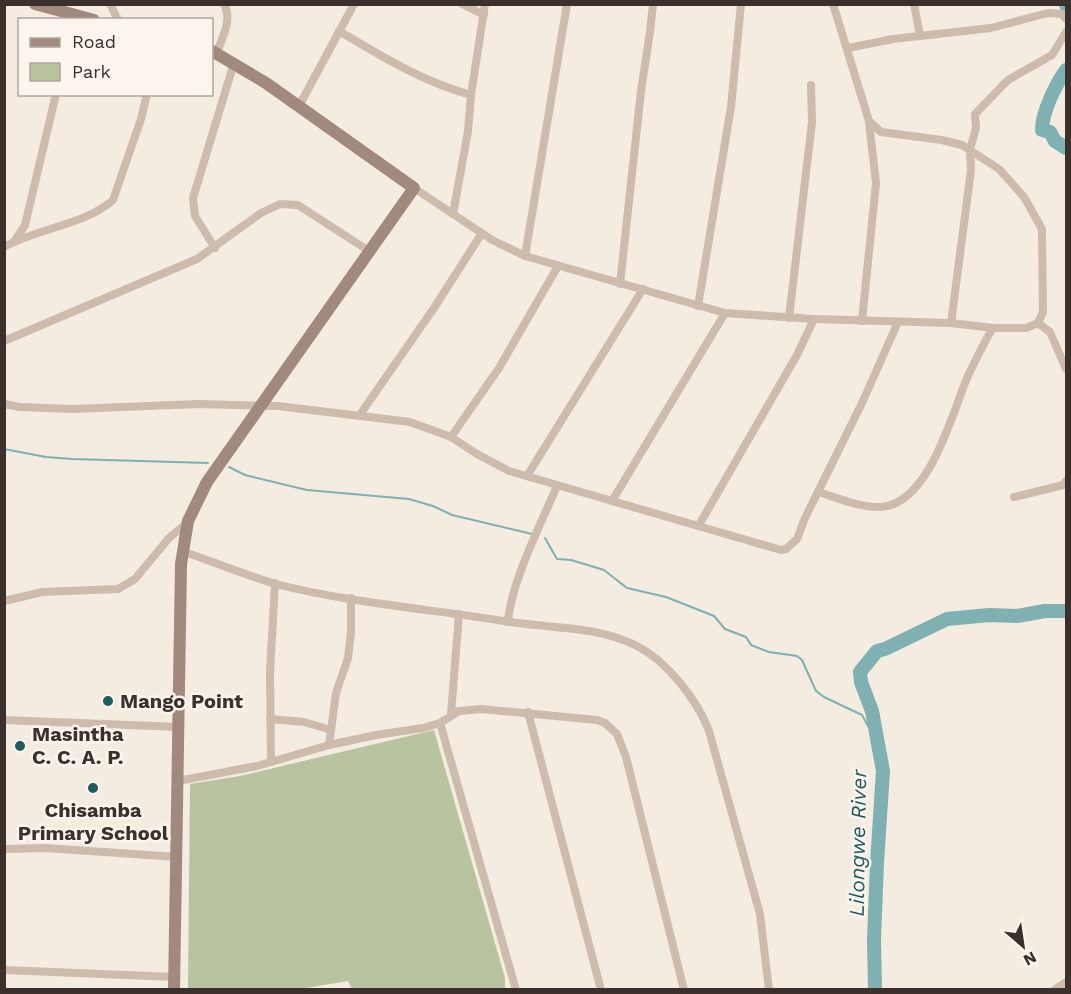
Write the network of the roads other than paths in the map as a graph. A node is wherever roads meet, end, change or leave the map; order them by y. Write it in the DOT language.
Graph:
graph roads {
  1 [pos="35,4"];
  2 [pos="111,4"];
  3 [pos="224,4"];
  4 [pos="354,4"];
  5 [pos="462,4"];
  6 [pos="485,4"];
  7 [pos="567,4"];
  8 [pos="652,4"];
  9 [pos="741,4"];
  10 [pos="833,4"];
  11 [pos="914,4"];
  12 [pos="484,15"];
  13 [pos="75,17"];
  14 [pos="117,18"];
  15 [pos="1066,20"];
  16 [pos="339,31"];
  17 [pos="1066,32"];
  18 [pos="920,36"];
  19 [pos="848,48"];
  20 [pos="214,52"];
  21 [pos="234,63"];
  22 [pos="811,85"];
  23 [pos="471,95"];
  24 [pos="56,96"];
  25 [pos="147,96"];
  26 [pos="299,105"];
  27 [pos="869,121"];
  28 [pos="970,149"];
  29 [pos="414,188"];
  30 [pos="453,214"];
  31 [pos="482,233"];
  32 [pos="13,242"];
  33 [pos="4,247"];
  34 [pos="215,248"];
  35 [pos="369,251"];
  36 [pos="525,256"];
  37 [pos="558,266"];
  38 [pos="620,284"];
  39 [pos="643,289"];
  40 [pos="698,306"];
  41 [pos="725,313"];
  42 [pos="789,318"];
  43 [pos="814,319"];
  44 [pos="862,321"];
  45 [pos="898,322"];
  46 [pos="951,323"];
  47 [pos="1038,323"];
  48 [pos="993,328"];
  49 [pos="4,341"];
  50 [pos="1066,369"];
  51 [pos="4,404"];
  52 [pos="260,407"];
  53 [pos="359,416"];
  54 [pos="451,437"];
  55 [pos="527,476"];
  56 [pos="1066,481"];
  57 [pos="557,486"];
  58 [pos="818,492"];
  59 [pos="1014,497"];
  60 [pos="612,501"];
  61 [pos="188,521"];
  62 [pos="699,525"];
  63 [pos="182,550"];
  64 [pos="275,584"];
  65 [pos="351,598"];
  66 [pos="4,601"];
  67 [pos="459,614"];
  68 [pos="508,622"];
  69 [pos="528,712"];
  70 [pos="451,714"];
  71 [pos="270,719"];
  72 [pos="4,720"];
  73 [pos="440,723"];
  74 [pos="179,728"];
  75 [pos="331,730"];
  76 [pos="329,745"];
  77 [pos="271,762"];
  78 [pos="178,781"];
  79 [pos="4,849"];
  80 [pos="177,857"];
  81 [pos="4,970"];
  82 [pos="1066,982"];
  83 [pos="174,983"];
  84 [pos="516,990"];
  85 [pos="601,990"];
  86 [pos="684,990"];
  87 [pos="770,990"];
  88 [pos="1054,990"];
  1 -- 13 [label="street"];
  2 -- 14 [label="street"];
  3 -- 20 [label="street"];
  4 -- 16 [label="street"];
  5 -- 12 [label="street"];
  6 -- 12 [label="street"];
  7 -- 36 [label="street"];
  8 -- 38 [label="street"];
  9 -- 40 [label="street"];
  10 -- 19 [label="street"];
  11 -- 18 [label="street"];
  12 -- 23 [label="street"];
  15 -- 18 [label="street"];
  16 -- 23 [label="street"];
  16 -- 26 [label="street"];
  17 -- 28 [label="street"];
  18 -- 19 [label="street"];
  19 -- 27 [label="street"];
  20 -- 21 [label="street"];
  21 -- 26 [label="street"];
  21 -- 34 [label="street"];
  22 -- 42 [label="street"];
  23 -- 30 [label="street"];
  24 -- 32 [label="street"];
  25 -- 32 [label="street"];
  26 -- 29 [label="street"];
  27 -- 28 [label="street"];
  27 -- 44 [label="street"];
  28 -- 46 [label="street"];
  28 -- 47 [label="street"];
  29 -- 30 [label="street"];
  29 -- 35 [label="street"];
  30 -- 31 [label="street"];
  31 -- 36 [label="street"];
  31 -- 53 [label="street"];
  32 -- 33 [label="street"];
  34 -- 35 [label="street"];
  34 -- 49 [label="street"];
  35 -- 52 [label="street"];
  36 -- 37 [label="street"];
  37 -- 38 [label="street"];
  37 -- 54 [label="street"];
  38 -- 39 [label="street"];
  39 -- 40 [label="street"];
  39 -- 55 [label="street"];
  40 -- 41 [label="street"];
  41 -- 42 [label="street"];
  41 -- 60 [label="street"];
  42 -- 43 [label="street"];
  43 -- 44 [label="street"];
  43 -- 62 [label="street"];
  44 -- 45 [label="street"];
  45 -- 46 [label="street"];
  45 -- 58 [label="street"];
  46 -- 48 [label="street"];
  47 -- 48 [label="street"];
  47 -- 50 [label="street"];
  48 -- 58 [label="street"];
  51 -- 52 [label="street"];
  52 -- 53 [label="street"];
  52 -- 61 [label="street"];
  53 -- 54 [label="street"];
  54 -- 55 [label="street"];
  55 -- 57 [label="street"];
  56 -- 59 [label="street"];
  57 -- 60 [label="street"];
  57 -- 68 [label="street"];
  58 -- 62 [label="street"];
  60 -- 62 [label="street"];
  61 -- 63 [label="street"];
  61 -- 66 [label="street"];
  63 -- 64 [label="street"];
  63 -- 74 [label="street"];
  64 -- 65 [label="street"];
  64 -- 71 [label="street"];
  65 -- 67 [label="street"];
  65 -- 75 [label="street"];
  67 -- 68 [label="street"];
  67 -- 70 [label="street"];
  68 -- 87 [label="street"];
  69 -- 70 [label="street"];
  69 -- 85 [label="street"];
  69 -- 86 [label="street"];
  70 -- 73 [label="street"];
  71 -- 75 [label="street"];
  71 -- 77 [label="street"];
  72 -- 74 [label="street"];
  73 -- 76 [label="street"];
  73 -- 84 [label="street"];
  74 -- 78 [label="street"];
  75 -- 76 [label="street"];
  76 -- 77 [label="street"];
  77 -- 78 [label="street"];
  78 -- 80 [label="street"];
  79 -- 80 [label="street"];
  80 -- 83 [label="street"];
  81 -- 83 [label="street"];
  82 -- 88 [label="street"];
}
